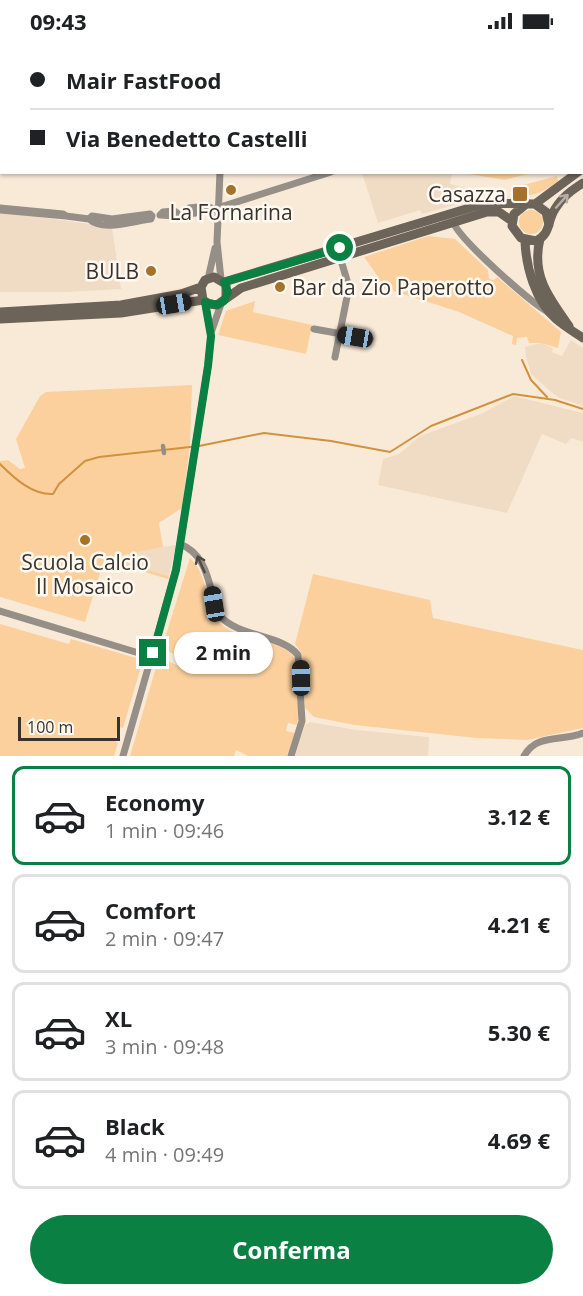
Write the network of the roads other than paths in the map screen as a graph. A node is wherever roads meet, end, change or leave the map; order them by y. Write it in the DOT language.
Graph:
graph roads {
  1 [pos="220,174"];
  2 [pos="324,174"];
  3 [pos="575,174"];
  4 [pos="583,183"];
  5 [pos="530,204"];
  6 [pos="214,208"];
  7 [pos="0,209"];
  8 [pos="512,221"];
  9 [pos="453,222"];
  10 [pos="549,225"];
  11 [pos="540,239"];
  12 [pos="525,240"];
  13 [pos="217,242"];
  14 [pos="340,257"];
  15 [pos="208,279"];
  16 [pos="223,281"];
  17 [pos="201,287"];
  18 [pos="204,301"];
  19 [pos="224,301"];
  20 [pos="0,312"];
  21 [pos="549,312"];
  22 [pos="0,320"];
  23 [pos="314,329"];
  24 [pos="573,331"];
  25 [pos="340,334"];
  26 [pos="211,336"];
  27 [pos="583,338"];
  28 [pos="370,339"];
  29 [pos="335,357"];
  30 [pos="180,544"];
  31 [pos="0,611"];
  32 [pos="152,657"];
  33 [pos="583,733"];
  34 [pos="123,756"];
  35 [pos="291,756"];
  36 [pos="524,756"];
  1 -- 6 [label="street"];
  2 -- 6 [label="street"];
  3 -- 5 [label="main road"];
  10 -- 4 [label="main road, one-way"];
  5 -- 8 [label="main road"];
  5 -- 10 [label="main road"];
  5 -- 16 [label="main road"];
  6 -- 7 [label="street"];
  6 -- 13 [label="street"];
  8 -- 9 [label="main road"];
  8 -- 12 [label="main road"];
  9 -- 14 [label="main road"];
  9 -- 21 [label="street"];
  10 -- 11 [label="main road"];
  11 -- 12 [label="main road"];
  11 -- 24 [label="main road"];
  12 -- 21 [label="main road"];
  13 -- 15 [label="street"];
  13 -- 16 [label="street"];
  14 -- 19 [label="main road"];
  14 -- 25 [label="street"];
  15 -- 16 [label="main road"];
  15 -- 17 [label="main road"];
  16 -- 19 [label="main road"];
  17 -- 18 [label="main road"];
  17 -- 20 [label="main road"];
  18 -- 19 [label="main road"];
  18 -- 22 [label="main road"];
  18 -- 26 [label="street"];
  19 -- 26 [label="street"];
  21 -- 24 [label="main road"];
  23 -- 25 [label="street"];
  24 -- 27 [label="main road"];
  25 -- 28 [label="street"];
  25 -- 29 [label="street"];
  26 -- 30 [label="street"];
  30 -- 32 [label="street"];
  35 -- 30 [label="street, one-way"];
  31 -- 32 [label="street"];
  32 -- 34 [label="street"];
  33 -- 36 [label="street"];
}
